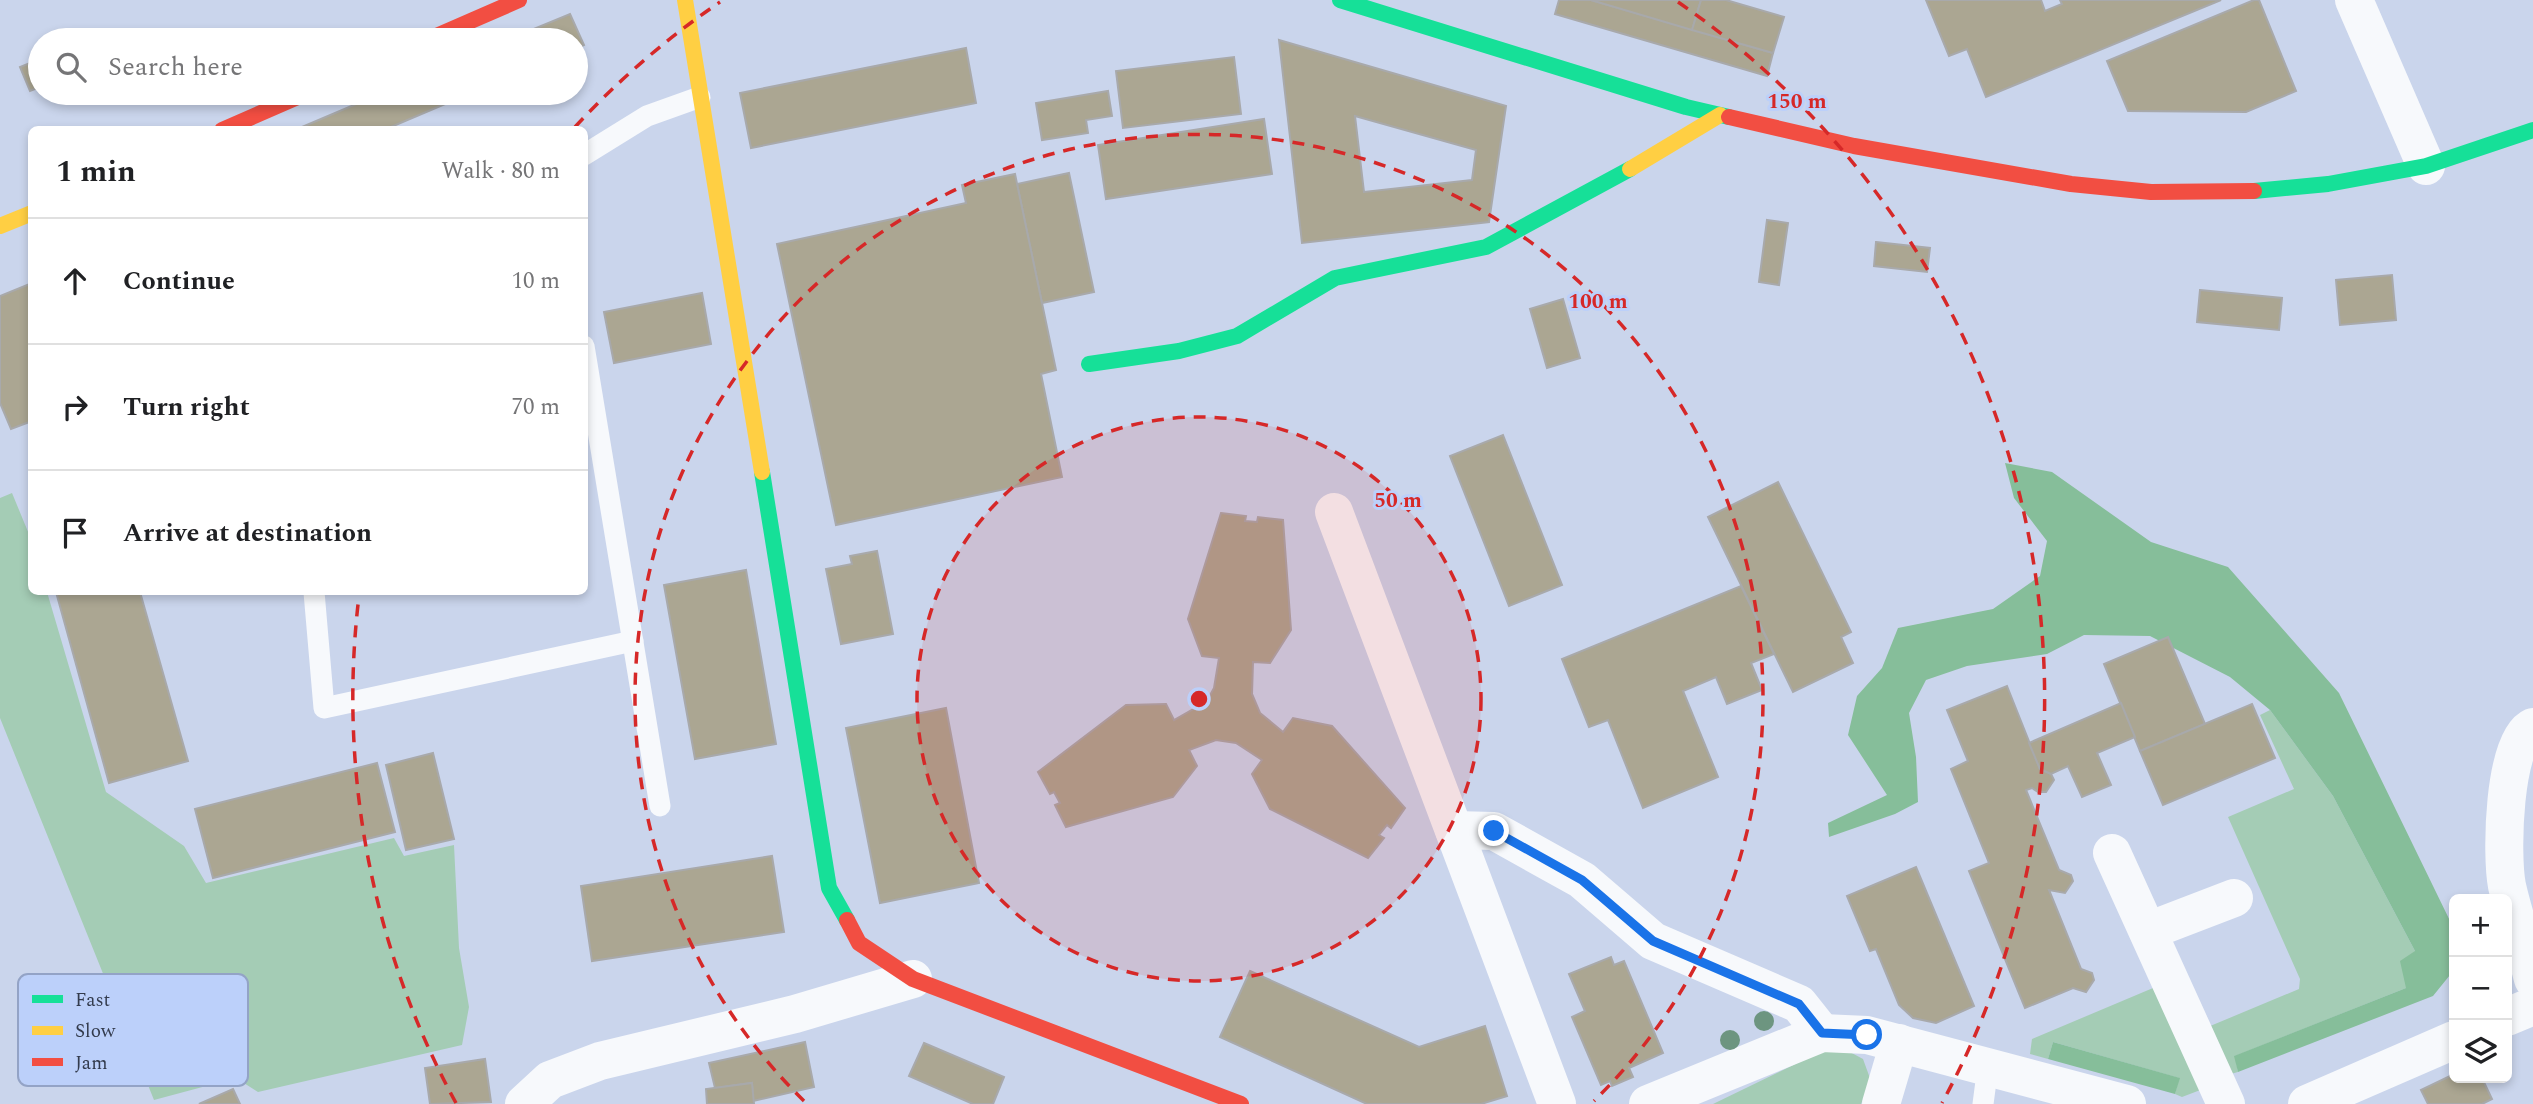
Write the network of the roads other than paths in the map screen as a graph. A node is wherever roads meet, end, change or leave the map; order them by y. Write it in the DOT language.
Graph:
graph roads {
  1 [pos="519,0"];
  2 [pos="685,0"];
  3 [pos="1340,0"];
  4 [pos="2354,0"];
  5 [pos="455,28"];
  6 [pos="700,97"];
  7 [pos="279,105"];
  8 [pos="1720,115"];
  9 [pos="231,126"];
  10 [pos="2533,130"];
  11 [pos="588,153"];
  12 [pos="2426,166"];
  13 [pos="28,215"];
  14 [pos="0,226"];
  15 [pos="1088,364"];
  16 [pos="588,395"];
  17 [pos="591,432"];
  18 [pos="1334,512"];
  19 [pos="314,595"];
  20 [pos="633,641"];
  21 [pos="2533,727"];
  22 [pos="660,806"];
  23 [pos="1454,830"];
  24 [pos="2112,852"];
  25 [pos="2234,898"];
  26 [pos="2148,931"];
  27 [pos="913,979"];
  28 [pos="2533,979"];
  29 [pos="2533,1006"];
  30 [pos="2512,1015"];
  31 [pos="1822,1033"];
  32 [pos="2449,1042"];
  33 [pos="1899,1043"];
  34 [pos="1988,1066"];
  35 [pos="524,1104"];
  36 [pos="1241,1104"];
  37 [pos="1557,1104"];
  38 [pos="1648,1104"];
  39 [pos="1881,1104"];
  40 [pos="1983,1104"];
  41 [pos="2127,1104"];
  42 [pos="2226,1104"];
  43 [pos="2307,1104"];
  1 -- 5 [label="street"];
  2 -- 6 [label="street"];
  3 -- 8 [label="street"];
  4 -- 12 [label="street"];
  6 -- 11 [label="lane"];
  6 -- 27 [label="street"];
  7 -- 9 [label="street"];
  8 -- 12 [label="street"];
  8 -- 15 [label="street"];
  10 -- 12 [label="street"];
  13 -- 14 [label="street"];
  16 -- 17 [label="lane"];
  17 -- 20 [label="lane"];
  18 -- 23 [label="street"];
  19 -- 20 [label="lane"];
  20 -- 22 [label="lane"];
  21 -- 28 [label="street"];
  23 -- 31 [label="street"];
  23 -- 37 [label="street"];
  24 -- 26 [label="street"];
  25 -- 26 [label="street"];
  26 -- 42 [label="street"];
  27 -- 35 [label="street"];
  27 -- 36 [label="street"];
  29 -- 30 [label="street"];
  31 -- 33 [label="street"];
  31 -- 38 [label="street"];
  32 -- 43 [label="street"];
  33 -- 34 [label="street"];
  33 -- 39 [label="street"];
  34 -- 40 [label="lane"];
  34 -- 41 [label="street"];
}
